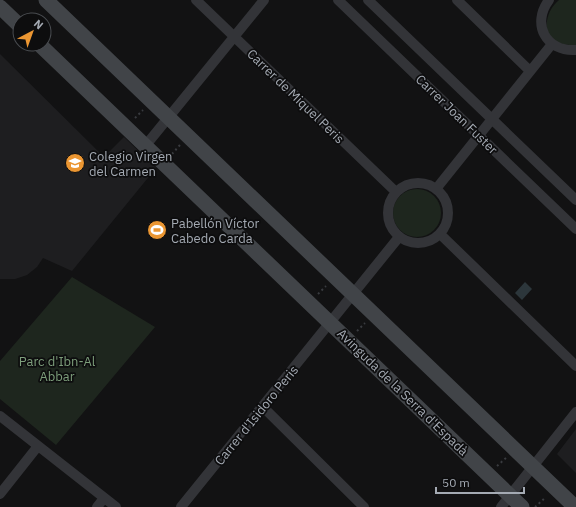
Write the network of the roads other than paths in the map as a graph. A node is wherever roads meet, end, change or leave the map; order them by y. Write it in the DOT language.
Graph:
graph roads {
  1 [pos="46,0"];
  2 [pos="196,0"];
  3 [pos="264,0"];
  4 [pos="338,0"];
  5 [pos="368,0"];
  6 [pos="457,0"];
  7 [pos="548,0"];
  8 [pos="0,7"];
  9 [pos="12,18"];
  10 [pos="234,37"];
  11 [pos="552,44"];
  12 [pos="576,50"];
  13 [pos="47,52"];
  14 [pos="530,71"];
  15 [pos="169,118"];
  16 [pos="492,120"];
  17 [pos="479,136"];
  18 [pos="146,145"];
  19 [pos="436,189"];
  20 [pos="396,192"];
  21 [pos="576,200"];
  22 [pos="576,229"];
  23 [pos="440,234"];
  24 [pos="399,237"];
  25 [pos="353,294"];
  26 [pos="330,323"];
  27 [pos="576,366"];
  28 [pos="263,407"];
  29 [pos="576,412"];
  30 [pos="0,416"];
  31 [pos="38,446"];
  32 [pos="533,467"];
  33 [pos="0,494"];
  34 [pos="104,498"];
  35 [pos="505,501"];
  36 [pos="97,507"];
  37 [pos="116,507"];
  38 [pos="181,507"];
  39 [pos="364,507"];
  40 [pos="522,507"];
  41 [pos="575,507"];
  1 -- 15 [label="street"];
  2 -- 10 [label="street, Carrer de Miquel Peris"];
  3 -- 10 [label="street"];
  4 -- 17 [label="street, Carrer Joan Fuster"];
  5 -- 16 [label="street, Carrer Joan Fuster"];
  6 -- 14 [label="street"];
  7 -- 11 [label="street"];
  8 -- 9 [label="street"];
  10 -- 15 [label="street"];
  10 -- 20 [label="street, Carrer de Miquel Peris"];
  11 -- 12 [label="street"];
  11 -- 14 [label="street"];
  13 -- 18 [label="street, Avinguda de la Serra d'Espadà"];
  14 -- 16 [label="street"];
  15 -- 18 [label="street"];
  15 -- 25 [label="street"];
  16 -- 17 [label="street"];
  16 -- 21 [label="street, Carrer Joan Fuster"];
  17 -- 19 [label="street"];
  17 -- 22 [label="street, Carrer Joan Fuster"];
  18 -- 26 [label="street, Avinguda de la Serra d'Espadà"];
  19 -- 20 [label="street"];
  19 -- 23 [label="street"];
  20 -- 24 [label="street"];
  23 -- 24 [label="street"];
  23 -- 27 [label="street"];
  24 -- 25 [label="street, Avinguda de la Serra d'Espadà"];
  25 -- 26 [label="street, Avinguda de la Serra d'Espadà"];
  25 -- 32 [label="street"];
  26 -- 28 [label="street, Carrer d'Isidoro Peris"];
  26 -- 35 [label="street, Avinguda de la Serra d'Espadà"];
  28 -- 38 [label="street, Carrer d'Isidoro Peris"];
  28 -- 39 [label="street"];
  29 -- 32 [label="street"];
  30 -- 31 [label="street"];
  31 -- 33 [label="street"];
  31 -- 34 [label="street"];
  32 -- 35 [label="street"];
  32 -- 41 [label="street"];
  34 -- 36 [label="street"];
  34 -- 37 [label="street"];
  35 -- 40 [label="street, Avinguda de la Serra d'Espadà"];
}
